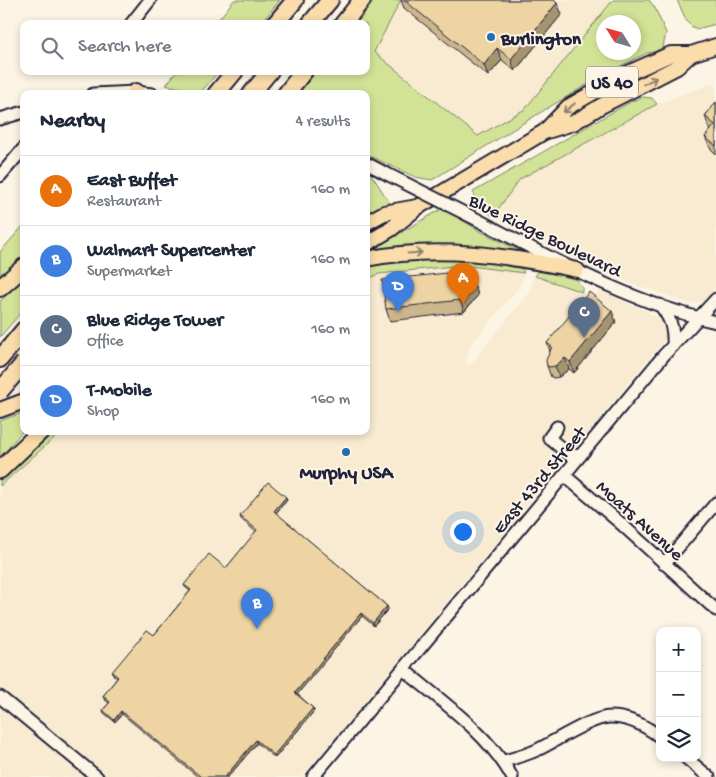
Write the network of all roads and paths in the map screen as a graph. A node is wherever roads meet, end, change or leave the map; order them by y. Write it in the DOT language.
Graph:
graph roads {
  1 [pos="150,0"];
  2 [pos="295,0"];
  3 [pos="330,0"];
  4 [pos="362,0"];
  5 [pos="134,20"];
  6 [pos="278,20"];
  7 [pos="313,20"];
  8 [pos="346,20"];
  9 [pos="716,46"];
  10 [pos="232,75"];
  11 [pos="267,75"];
  12 [pos="301,75"];
  13 [pos="219,90"];
  14 [pos="254,90"];
  15 [pos="289,90"];
  16 [pos="20,113"];
  17 [pos="0,119"];
  18 [pos="20,153"];
  19 [pos="370,165"];
  20 [pos="0,176"];
  21 [pos="418,207"];
  22 [pos="370,221"];
  23 [pos="370,242"];
  24 [pos="370,258"];
  25 [pos="20,269"];
  26 [pos="577,270"];
  27 [pos="0,288"];
  28 [pos="716,298"];
  29 [pos="660,306"];
  30 [pos="698,318"];
  31 [pos="716,322"];
  32 [pos="20,335"];
  33 [pos="672,346"];
  34 [pos="0,359"];
  35 [pos="20,368"];
  36 [pos="20,378"];
  37 [pos="0,385"];
  38 [pos="0,391"];
  39 [pos="20,402"];
  40 [pos="0,410"];
  41 [pos="557,427"];
  42 [pos="35,435"];
  43 [pos="581,455"];
  44 [pos="0,470"];
  45 [pos="564,475"];
  46 [pos="716,502"];
  47 [pos="664,564"];
  48 [pos="716,610"];
  49 [pos="403,669"];
  50 [pos="0,697"];
  51 [pos="656,734"];
  52 [pos="504,761"];
  53 [pos="691,762"];
  54 [pos="97,777"];
  55 [pos="313,777"];
  56 [pos="512,777"];
  57 [pos="709,777"];
  1 -- 5 [label="street"];
  2 -- 6 [label="highway"];
  3 -- 7 [label="highway"];
  4 -- 8 [label="highway"];
  9 -- 21 [label="main road, US 40"];
  10 -- 13 [label="highway"];
  11 -- 14 [label="highway"];
  12 -- 15 [label="highway"];
  16 -- 17 [label="street"];
  18 -- 20 [label="street"];
  19 -- 26 [label="street, Blue Ridge Boulevard, bridge"];
  21 -- 22 [label="main road, US 40"];
  21 -- 23 [label="main road, US 40"];
  24 -- 26 [label="main road, one-way"];
  25 -- 27 [label="highway"];
  26 -- 29 [label="street, Blue Ridge Boulevard"];
  28 -- 30 [label="street, East 43rd Street"];
  29 -- 30 [label="street, Blue Ridge Boulevard"];
  29 -- 33 [label="street"];
  30 -- 31 [label="street, Blue Ridge Boulevard"];
  30 -- 33 [label="street, East 43rd Street"];
  32 -- 34 [label="highway"];
  33 -- 43 [label="street, East 43rd Street"];
  35 -- 38 [label="highway, bridge"];
  36 -- 37 [label="main road"];
  39 -- 40 [label="main road"];
  41 -- 43 [label="street"];
  42 -- 44 [label="highway"];
  43 -- 45 [label="street, East 43rd Street"];
  45 -- 47 [label="street, Moats Avenue"];
  45 -- 49 [label="street, East 43rd Street"];
  46 -- 47 [label="street"];
  47 -- 48 [label="street, Moats Avenue"];
  49 -- 52 [label="street"];
  49 -- 55 [label="street, East 43rd Street"];
  50 -- 54 [label="street"];
  51 -- 52 [label="street"];
  52 -- 56 [label="street"];
  53 -- 57 [label="street"];
}
